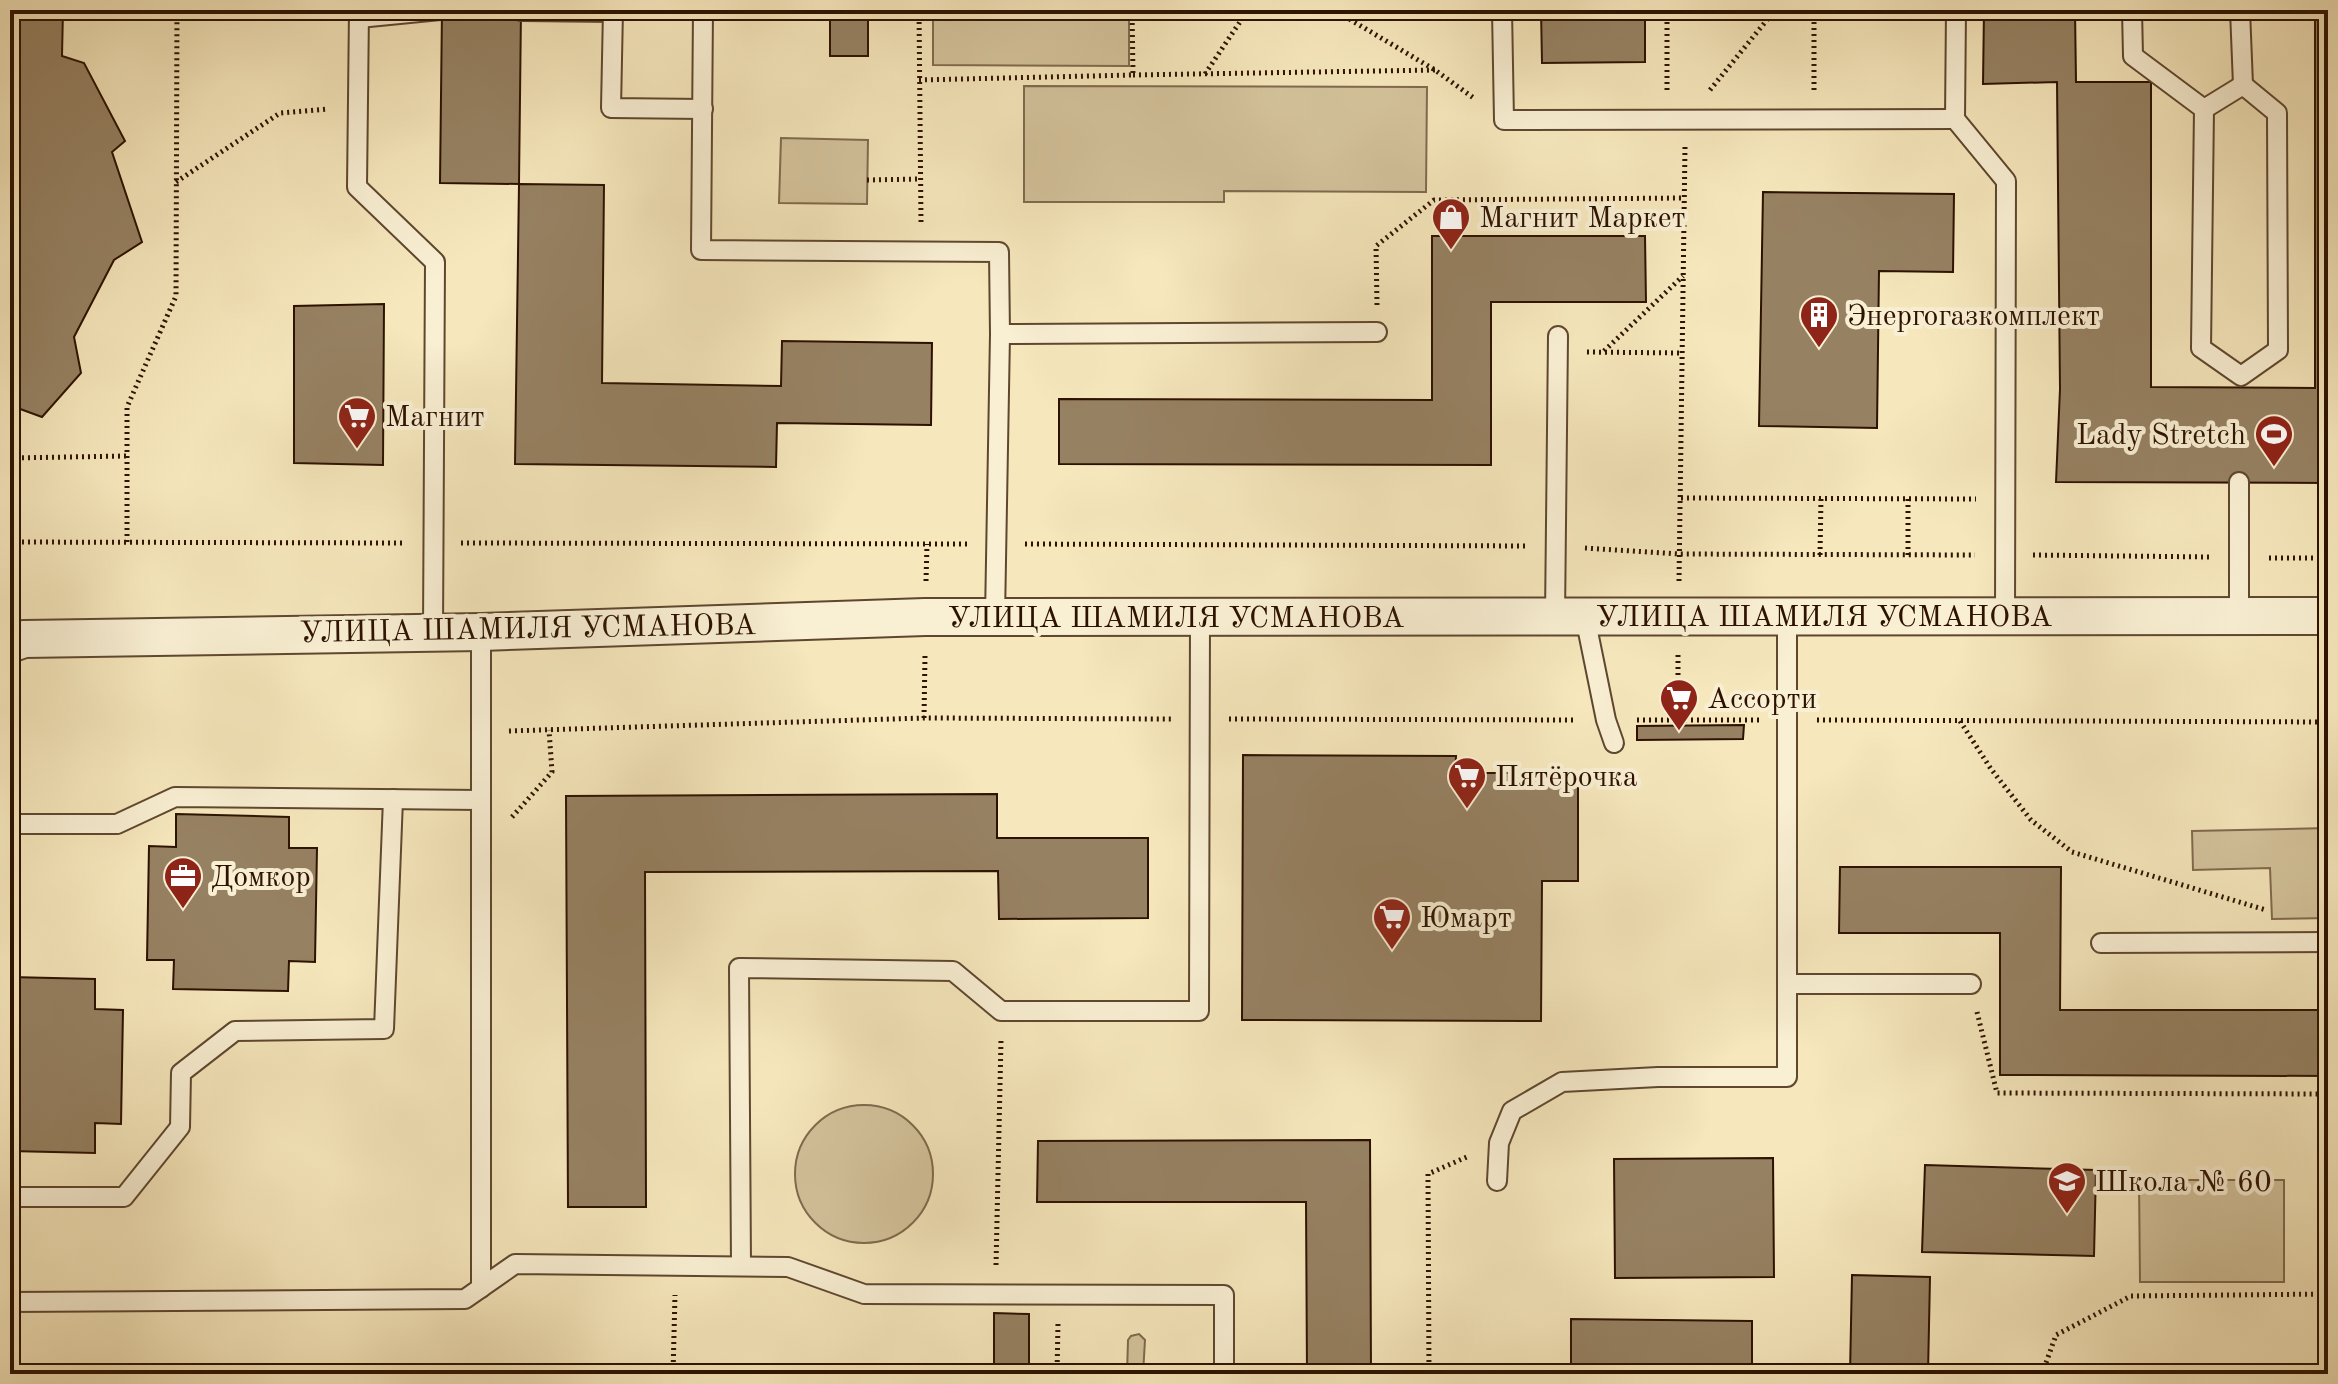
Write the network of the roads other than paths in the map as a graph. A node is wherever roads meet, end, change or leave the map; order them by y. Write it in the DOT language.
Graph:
graph roads {
  1 [pos="440,10"];
  2 [pos="703,10"];
  3 [pos="1502,10"];
  4 [pos="1956,10"];
  5 [pos="2132,10"];
  6 [pos="2240,10"];
  7 [pos="521,11"];
  8 [pos="613,11"];
  9 [pos="359,14"];
  10 [pos="2243,85"];
  11 [pos="703,109"];
  12 [pos="2204,109"];
  13 [pos="1955,119"];
  14 [pos="1377,332"];
  15 [pos="1000,334"];
  16 [pos="1558,344"];
  17 [pos="2239,482"];
  18 [pos="1787,616"];
  19 [pos="2005,616"];
  20 [pos="2239,616"];
  21 [pos="2328,616"];
  22 [pos="995,617"];
  23 [pos="1200,617"];
  24 [pos="1570,617"];
  25 [pos="433,631"];
  26 [pos="481,632"];
  27 [pos="15,639"];
  28 [pos="1614,743"];
  29 [pos="393,799"];
  30 [pos="481,800"];
  31 [pos="10,824"];
  32 [pos="2328,942"];
  33 [pos="2101,943"];
  34 [pos="1787,984"];
  35 [pos="1971,984"];
  36 [pos="1497,1181"];
  37 [pos="10,1197"];
  38 [pos="741,1265"];
  39 [pos="481,1288"];
  40 [pos="10,1302"];
  41 [pos="1224,1374"];
  1 -- 9 [label="lane"];
  2 -- 11 [label="lane"];
  3 -- 13 [label="lane"];
  4 -- 13 [label="lane"];
  5 -- 12 [label="lane"];
  6 -- 10 [label="lane"];
  7 -- 8 [label="lane"];
  8 -- 11 [label="lane"];
  9 -- 25 [label="lane"];
  10 -- 12 [label="lane"];
  10 -- 12 [label="lane"];
  11 -- 15 [label="lane"];
  13 -- 19 [label="lane"];
  14 -- 15 [label="lane"];
  15 -- 22 [label="lane"];
  16 -- 24 [label="lane"];
  17 -- 20 [label="lane"];
  18 -- 19 [label="street, УЛИЦА ШАМИЛЯ УСМАНОВА"];
  18 -- 24 [label="street, УЛИЦА ШАМИЛЯ УСМАНОВА"];
  18 -- 34 [label="lane"];
  19 -- 20 [label="street, УЛИЦА ШАМИЛЯ УСМАНОВА"];
  20 -- 21 [label="street, УЛИЦА ШАМИЛЯ УСМАНОВА"];
  22 -- 23 [label="street, УЛИЦА ШАМИЛЯ УСМАНОВА"];
  22 -- 26 [label="street, УЛИЦА ШАМИЛЯ УСМАНОВА"];
  23 -- 24 [label="street, УЛИЦА ШАМИЛЯ УСМАНОВА"];
  23 -- 38 [label="lane"];
  24 -- 28 [label="lane"];
  25 -- 26 [label="street, УЛИЦА ШАМИЛЯ УСМАНОВА"];
  25 -- 27 [label="street, УЛИЦА ШАМИЛЯ УСМАНОВА"];
  26 -- 30 [label="lane"];
  29 -- 30 [label="lane"];
  29 -- 31 [label="lane"];
  29 -- 37 [label="lane"];
  30 -- 39 [label="lane"];
  32 -- 33 [label="lane"];
  34 -- 35 [label="lane"];
  34 -- 36 [label="lane"];
  38 -- 39 [label="lane"];
  38 -- 41 [label="lane"];
  39 -- 40 [label="lane"];
}
